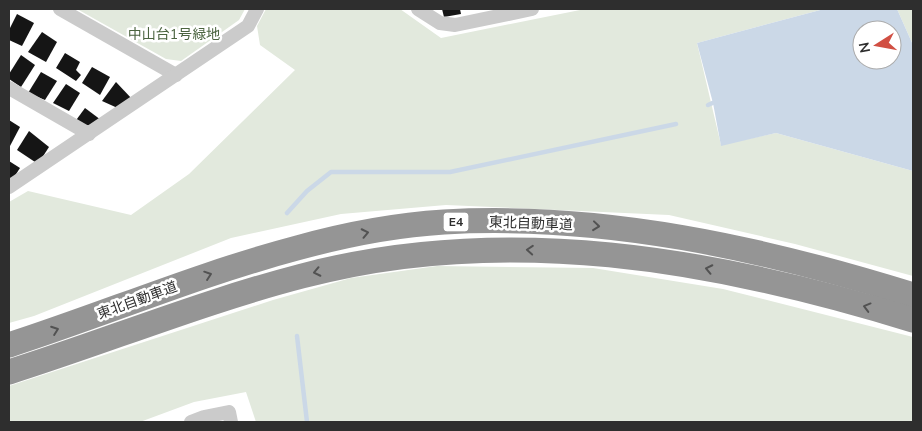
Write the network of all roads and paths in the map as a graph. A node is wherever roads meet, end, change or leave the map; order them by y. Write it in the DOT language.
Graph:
graph roads {
  1 [pos="60,9"];
  2 [pos="257,9"];
  3 [pos="418,9"];
  4 [pos="532,9"];
  5 [pos="493,13"];
  6 [pos="176,75"];
  7 [pos="9,88"];
  8 [pos="88,134"];
  9 [pos="9,187"];
  10 [pos="913,295"];
  11 [pos="913,320"];
  12 [pos="9,345"];
  13 [pos="9,372"];
  14 [pos="191,422"];
  15 [pos="231,422"];
  1 -- 6 [label="street"];
  2 -- 6 [label="street"];
  3 -- 5 [label="street"];
  4 -- 5 [label="street"];
  6 -- 8 [label="street"];
  7 -- 8 [label="street"];
  8 -- 9 [label="street"];
  12 -- 10 [label="highway, 東北自動車道 / E4, one-way"];
  11 -- 13 [label="highway, 東北自動車道 / E4, one-way"];
  14 -- 15 [label="street"];
}
